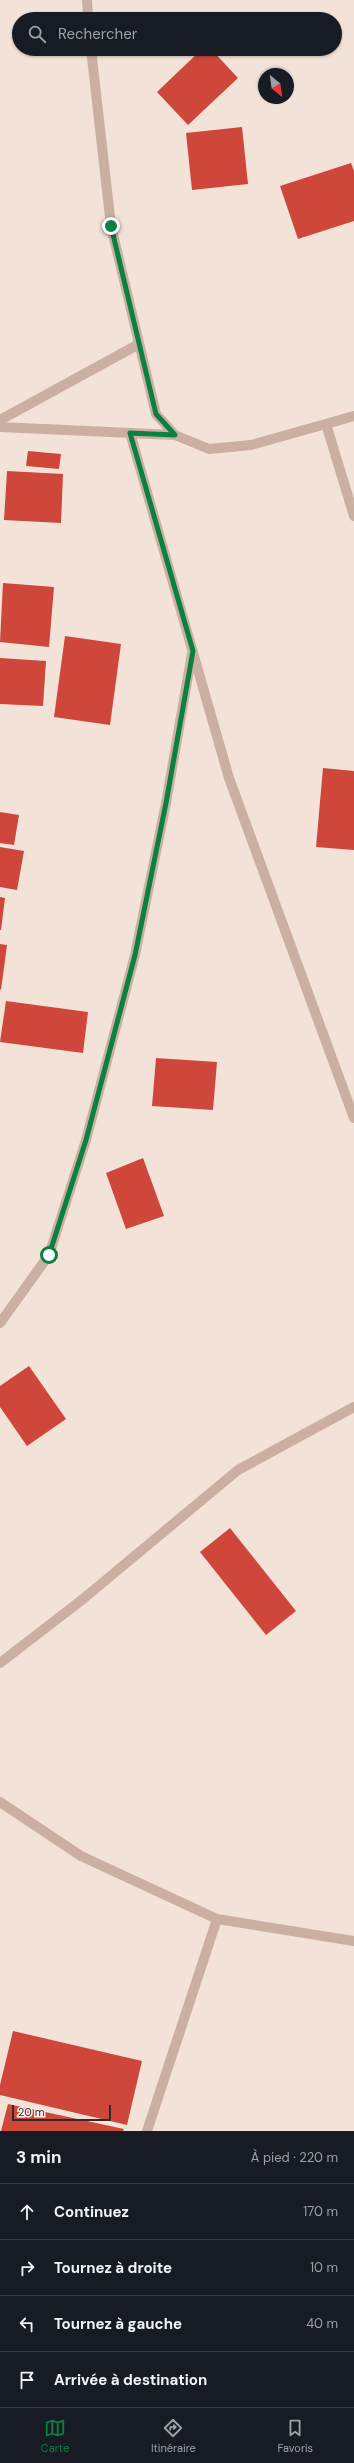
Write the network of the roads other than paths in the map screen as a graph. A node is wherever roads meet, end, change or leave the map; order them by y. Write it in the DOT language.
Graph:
graph roads {
  1 [pos="87,0"];
  2 [pos="88,12"];
  3 [pos="93,56"];
  4 [pos="140,344"];
  5 [pos="354,416"];
  6 [pos="0,420"];
  7 [pos="326,424"];
  8 [pos="0,427"];
  9 [pos="130,433"];
  10 [pos="175,435"];
  11 [pos="354,516"];
  12 [pos="193,651"];
  13 [pos="354,1118"];
  14 [pos="0,1323"];
  15 [pos="354,1407"];
  16 [pos="0,1663"];
  17 [pos="0,1802"];
  18 [pos="217,1919"];
  19 [pos="354,1941"];
  20 [pos="147,2131"];
  1 -- 2 [label="street"];
  3 -- 4 [label="street"];
  4 -- 6 [label="street"];
  4 -- 10 [label="street"];
  5 -- 7 [label="street"];
  7 -- 10 [label="street"];
  7 -- 11 [label="street"];
  8 -- 9 [label="street"];
  9 -- 10 [label="street"];
  9 -- 12 [label="street"];
  12 -- 13 [label="street"];
  12 -- 14 [label="street"];
  15 -- 16 [label="street"];
  17 -- 18 [label="street"];
  18 -- 19 [label="street"];
  18 -- 20 [label="street"];
}
